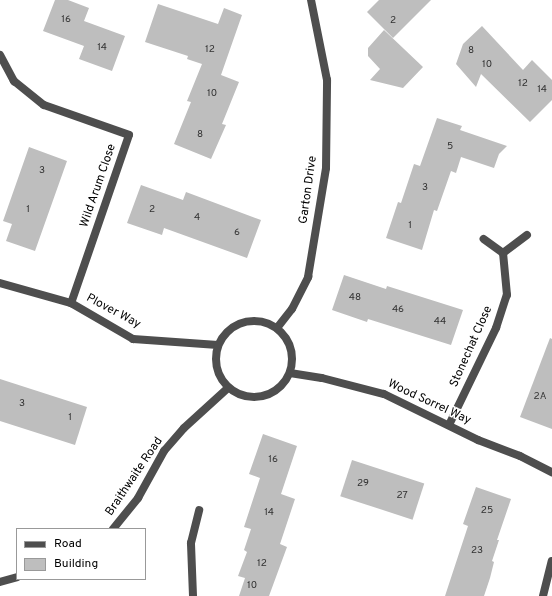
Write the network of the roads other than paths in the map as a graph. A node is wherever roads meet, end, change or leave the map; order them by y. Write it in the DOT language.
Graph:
graph roads {
  1 [pos="311,0"];
  2 [pos="0,55"];
  3 [pos="527,235"];
  4 [pos="484,239"];
  5 [pos="503,253"];
  6 [pos="0,283"];
  7 [pos="71,303"];
  8 [pos="277,328"];
  9 [pos="218,345"];
  10 [pos="290,373"];
  11 [pos="228,388"];
  12 [pos="449,425"];
  13 [pos="552,472"];
  14 [pos="199,510"];
  15 [pos="114,528"];
  16 [pos="552,561"];
  17 [pos="16,577"];
  18 [pos="0,582"];
  19 [pos="193,596"];
  20 [pos="543,596"];
  1 -- 8 [label="street, Garton Drive"];
  2 -- 7 [label="street, Wild Arum Close"];
  3 -- 5 [label="street"];
  4 -- 5 [label="street"];
  5 -- 12 [label="street, Stonechat Close"];
  6 -- 7 [label="street, Plover Way"];
  7 -- 9 [label="street, Plover Way"];
  8 -- 9 [label="street"];
  8 -- 10 [label="street"];
  9 -- 11 [label="street"];
  10 -- 11 [label="street"];
  10 -- 12 [label="street, Wood Sorrel Way"];
  11 -- 15 [label="street, Braithwaite Road"];
  12 -- 13 [label="street, Wood Sorrel Way"];
  14 -- 19 [label="street"];
  16 -- 20 [label="street"];
  17 -- 18 [label="street"];
}
